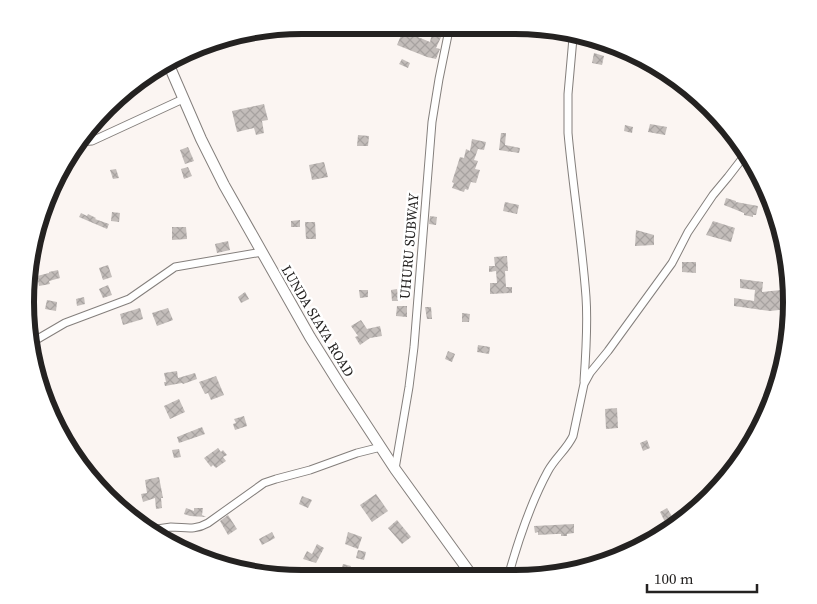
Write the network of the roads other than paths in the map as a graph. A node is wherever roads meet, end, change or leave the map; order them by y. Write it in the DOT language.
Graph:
graph roads {
  1 [pos="448,34"];
  2 [pos="573,40"];
  3 [pos="170,69"];
  4 [pos="183,99"];
  5 [pos="87,141"];
  6 [pos="742,160"];
  7 [pos="262,252"];
  8 [pos="36,340"];
  9 [pos="584,384"];
  10 [pos="381,447"];
  11 [pos="395,468"];
  12 [pos="159,529"];
  13 [pos="468,570"];
  14 [pos="510,570"];
  1 -- 11 [label="street, UHURU SUBWAY"];
  2 -- 9 [label="street"];
  3 -- 4 [label="main road, LUNDA SIAYA ROAD"];
  4 -- 5 [label="street"];
  4 -- 7 [label="main road, LUNDA SIAYA ROAD"];
  6 -- 9 [label="street"];
  7 -- 8 [label="street"];
  7 -- 10 [label="main road, LUNDA SIAYA ROAD"];
  9 -- 14 [label="street"];
  10 -- 11 [label="main road, LUNDA SIAYA ROAD"];
  10 -- 12 [label="street"];
  11 -- 13 [label="main road, LUNDA SIAYA ROAD"];
}
